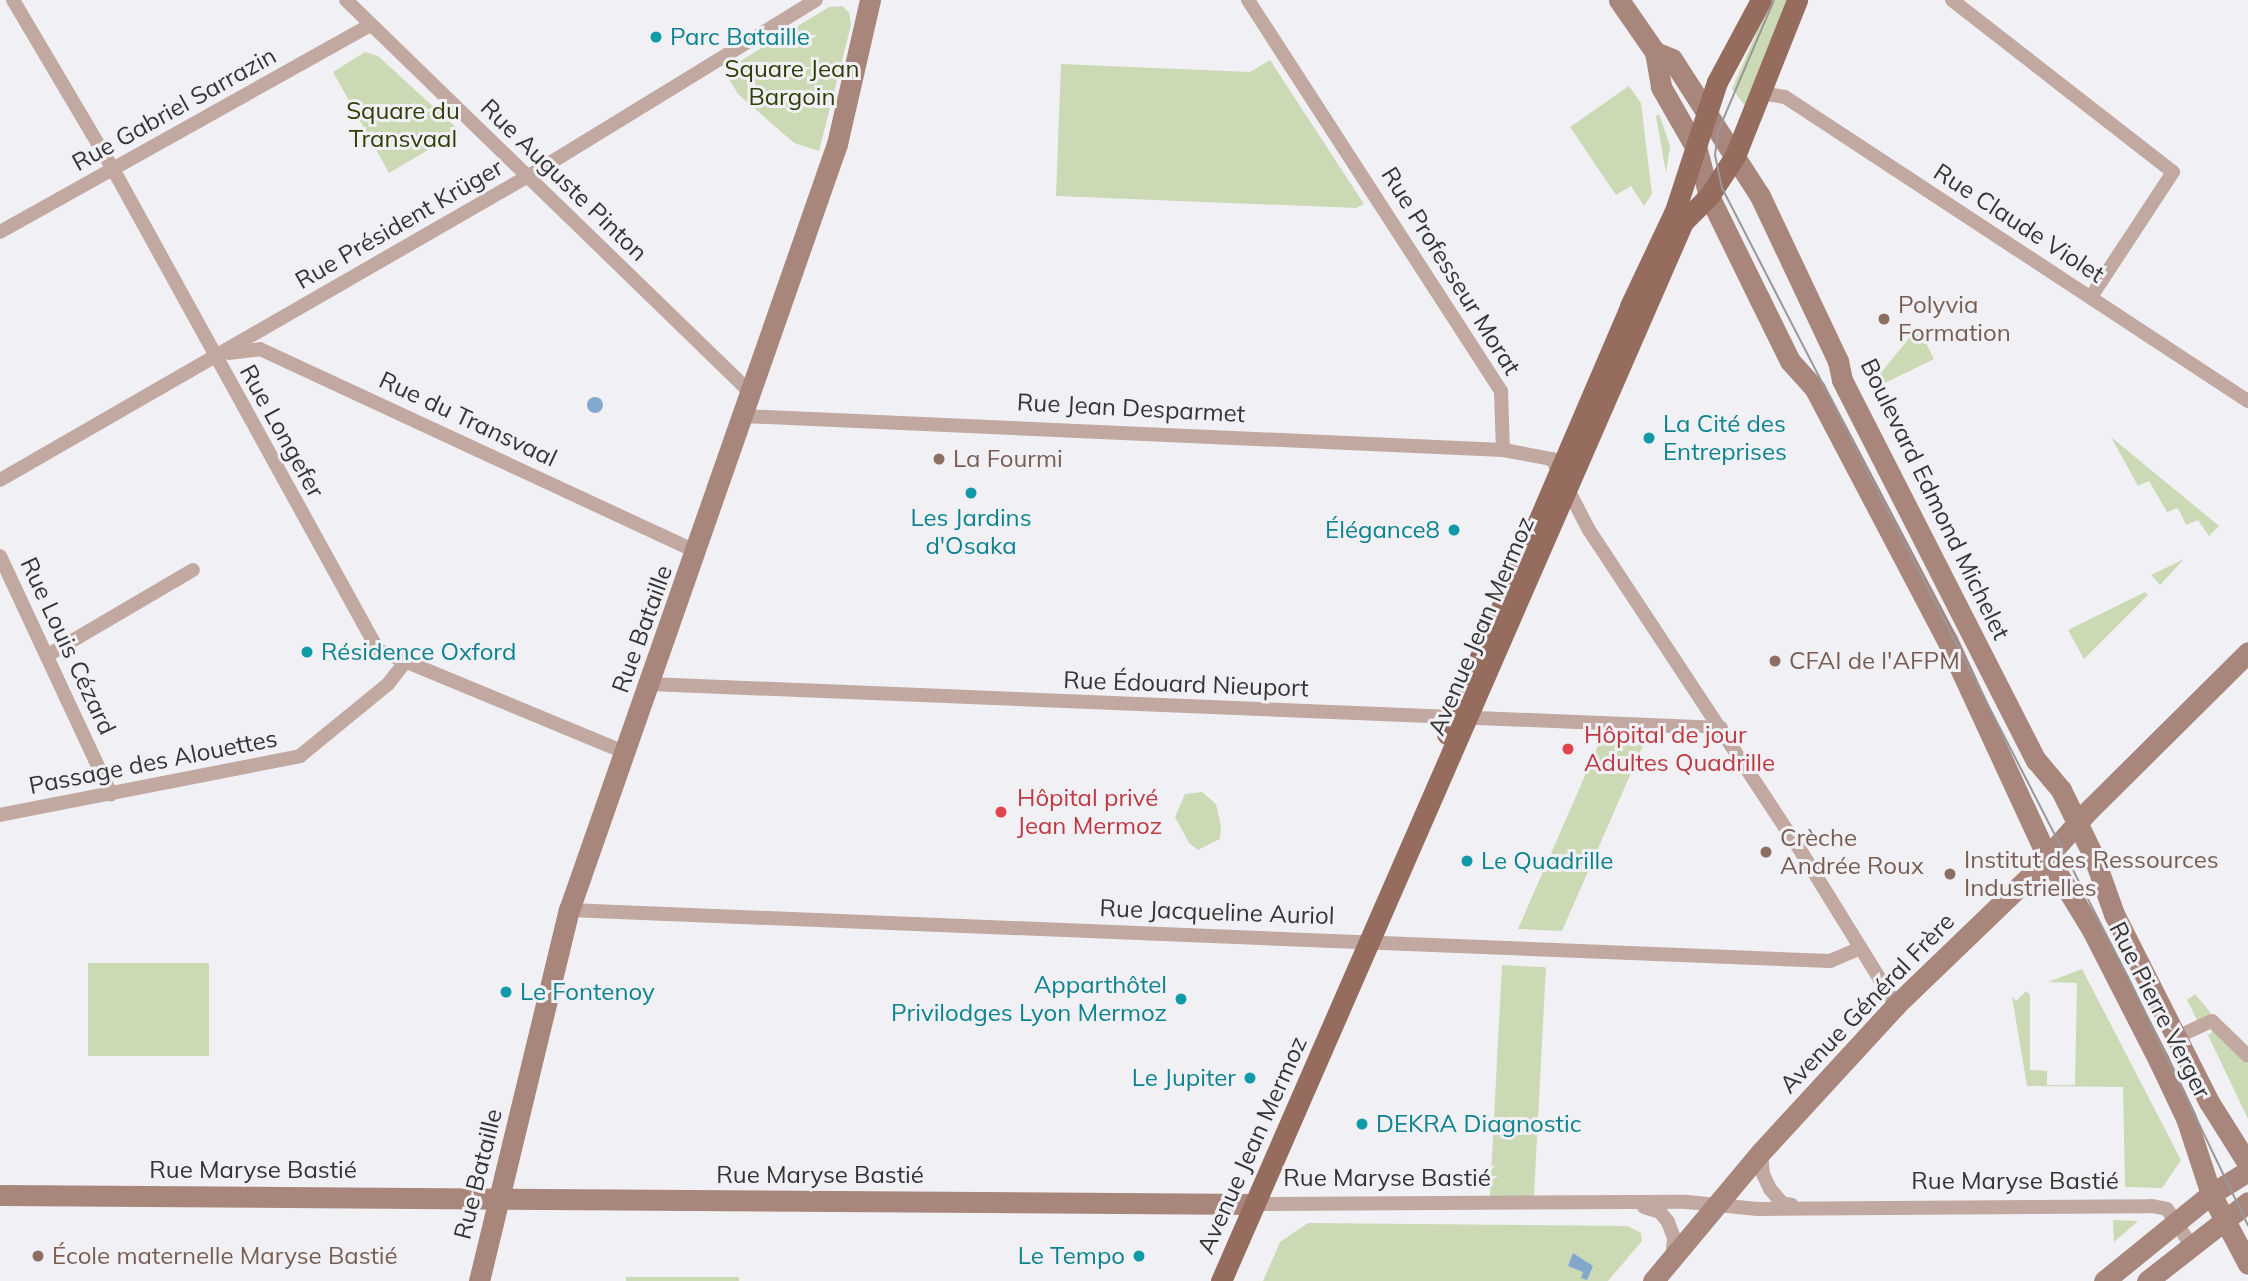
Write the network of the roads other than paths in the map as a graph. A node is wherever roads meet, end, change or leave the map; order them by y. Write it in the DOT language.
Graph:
graph roads {
  1 [pos="13,0"];
  2 [pos="346,0"];
  3 [pos="816,0"];
  4 [pos="870,0"];
  5 [pos="1248,0"];
  6 [pos="1619,0"];
  7 [pos="1760,0"];
  8 [pos="1797,0"];
  9 [pos="1952,0"];
  10 [pos="371,25"];
  11 [pos="1655,52"];
  12 [pos="1760,93"];
  13 [pos="1706,112"];
  14 [pos="1697,150"];
  15 [pos="1735,156"];
  16 [pos="113,169"];
  17 [pos="528,176"];
  18 [pos="1709,196"];
  19 [pos="0,232"];
  20 [pos="2091,297"];
  21 [pos="215,357"];
  22 [pos="752,391"];
  23 [pos="2248,401"];
  24 [pos="750,415"];
  25 [pos="1503,450"];
  26 [pos="0,480"];
  27 [pos="1564,480"];
  28 [pos="698,552"];
  29 [pos="0,555"];
  30 [pos="193,570"];
  31 [pos="2248,652"];
  32 [pos="48,655"];
  33 [pos="405,662"];
  34 [pos="650,684"];
  35 [pos="1462,718"];
  36 [pos="1721,728"];
  37 [pos="626,753"];
  38 [pos="111,794"];
  39 [pos="0,816"];
  40 [pos="2078,824"];
  41 [pos="2047,856"];
  42 [pos="569,910"];
  43 [pos="1365,941"];
  44 [pos="1860,948"];
  45 [pos="1896,1005"];
  46 [pos="2177,1037"];
  47 [pos="2248,1056"];
  48 [pos="1761,1152"];
  49 [pos="2248,1164"];
  50 [pos="2248,1171"];
  51 [pos="2211,1194"];
  52 [pos="0,1195"];
  53 [pos="498,1199"];
  54 [pos="2248,1202"];
  55 [pos="1249,1204"];
  56 [pos="1640,1205"];
  57 [pos="1714,1208"];
  58 [pos="1821,1208"];
  59 [pos="2225,1217"];
  60 [pos="2177,1222"];
  61 [pos="2192,1244"];
  62 [pos="1672,1260"];
  63 [pos="2248,1264"];
  64 [pos="480,1281"];
  65 [pos="1209,1281"];
  66 [pos="1222,1281"];
  67 [pos="1653,1281"];
  68 [pos="2104,1281"];
  69 [pos="2147,1281"];
  1 -- 16 [label="street, Rue Longefer"];
  2 -- 10 [label="street, Rue Auguste Pinton"];
  3 -- 17 [label="street, Rue Président Krüger"];
  4 -- 22 [label="street, Rue Bataille"];
  5 -- 25 [label="street, Rue Professeur Morat"];
  6 -- 11 [label="street"];
  7 -- 13 [label="main road, Avenue Jean Mermoz"];
  8 -- 12 [label="main road, Avenue Jean Mermoz"];
  9 -- 20 [label="street"];
  10 -- 16 [label="street, Rue Gabriel Sarrazin"];
  10 -- 17 [label="street, Rue Auguste Pinton"];
  11 -- 13 [label="street, Boulevard Edmond Michelet"];
  11 -- 14 [label="street"];
  12 -- 15 [label="main road, Avenue Jean Mermoz"];
  12 -- 20 [label="street, Rue Claude Violet"];
  13 -- 14 [label="main road, Avenue Jean Mermoz"];
  13 -- 15 [label="street, Boulevard Edmond Michelet"];
  14 -- 18 [label="street"];
  14 -- 27 [label="main road, Avenue Jean Mermoz"];
  15 -- 18 [label="main road, Avenue Jean Mermoz"];
  15 -- 40 [label="street, Boulevard Edmond Michelet"];
  16 -- 19 [label="street, Rue Gabriel Sarrazin"];
  16 -- 21 [label="street, Rue Longefer"];
  17 -- 21 [label="street, Rue Président Krüger"];
  17 -- 22 [label="street, Rue Auguste Pinton"];
  18 -- 27 [label="main road, Avenue Jean Mermoz"];
  18 -- 41 [label="street"];
  20 -- 23 [label="street, Rue Claude Violet"];
  21 -- 26 [label="street, Rue Président Krüger"];
  21 -- 28 [label="street, Rue du Transvaal"];
  21 -- 33 [label="street, Rue Longefer"];
  22 -- 24 [label="street, Rue Bataille"];
  24 -- 25 [label="street, Rue Jean Desparmet"];
  24 -- 28 [label="street, Rue Bataille"];
  25 -- 27 [label="street"];
  27 -- 35 [label="main road, Avenue Jean Mermoz"];
  27 -- 36 [label="street"];
  28 -- 34 [label="street, Rue Bataille"];
  29 -- 32 [label="street, Rue Louis Cézard"];
  30 -- 32 [label="street"];
  31 -- 40 [label="street, Avenue Général Frère"];
  32 -- 38 [label="street, Rue Louis Cézard"];
  33 -- 37 [label="street, Rue Longefer"];
  33 -- 38 [label="street, Passage des Alouettes"];
  34 -- 35 [label="street, Rue Édouard Nieuport"];
  34 -- 37 [label="street, Rue Bataille"];
  35 -- 36 [label="street, Rue Édouard Nieuport"];
  35 -- 43 [label="main road, Avenue Jean Mermoz"];
  36 -- 44 [label="street"];
  37 -- 42 [label="street, Rue Bataille"];
  38 -- 39 [label="street, Passage des Alouettes"];
  40 -- 41 [label="street, Avenue Général Frère"];
  40 -- 46 [label="street, Rue Pierre Verger"];
  41 -- 45 [label="street, Avenue Général Frère"];
  41 -- 51 [label="street, Rue Pierre Verger"];
  42 -- 43 [label="street, Rue Jacqueline Auriol"];
  42 -- 53 [label="street, Rue Bataille"];
  43 -- 44 [label="street, Rue Jacqueline Auriol"];
  43 -- 55 [label="main road, Avenue Jean Mermoz"];
  44 -- 45 [label="street"];
  45 -- 48 [label="street, Avenue Général Frère"];
  46 -- 47 [label="street, Rue Pierre Verger"];
  46 -- 49 [label="street, Rue Pierre Verger"];
  48 -- 57 [label="street, Avenue Général Frère"];
  48 -- 58 [label="street, Rue Maryse Bastié"];
  50 -- 51 [label="street"];
  51 -- 59 [label="street, Rue Pierre Verger"];
  51 -- 60 [label="street"];
  52 -- 53 [label="street, Rue Maryse Bastié"];
  53 -- 55 [label="street, Rue Maryse Bastié"];
  53 -- 64 [label="street, Rue Bataille"];
  54 -- 59 [label="street"];
  55 -- 56 [label="street, Rue Maryse Bastié"];
  55 -- 65 [label="main road, Avenue Jean Mermoz"];
  55 -- 66 [label="main road, Avenue Jean Mermoz"];
  56 -- 57 [label="street, Rue Maryse Bastié"];
  56 -- 62 [label="street"];
  57 -- 58 [label="street, Rue Maryse Bastié"];
  57 -- 62 [label="street, Avenue Général Frère"];
  58 -- 60 [label="street, Rue Maryse Bastié"];
  59 -- 61 [label="street"];
  59 -- 63 [label="street, Rue Pierre Verger"];
  60 -- 61 [label="street, Rue Maryse Bastié"];
  60 -- 68 [label="street"];
  61 -- 69 [label="street"];
  62 -- 67 [label="street, Avenue Général Frère"];
}
